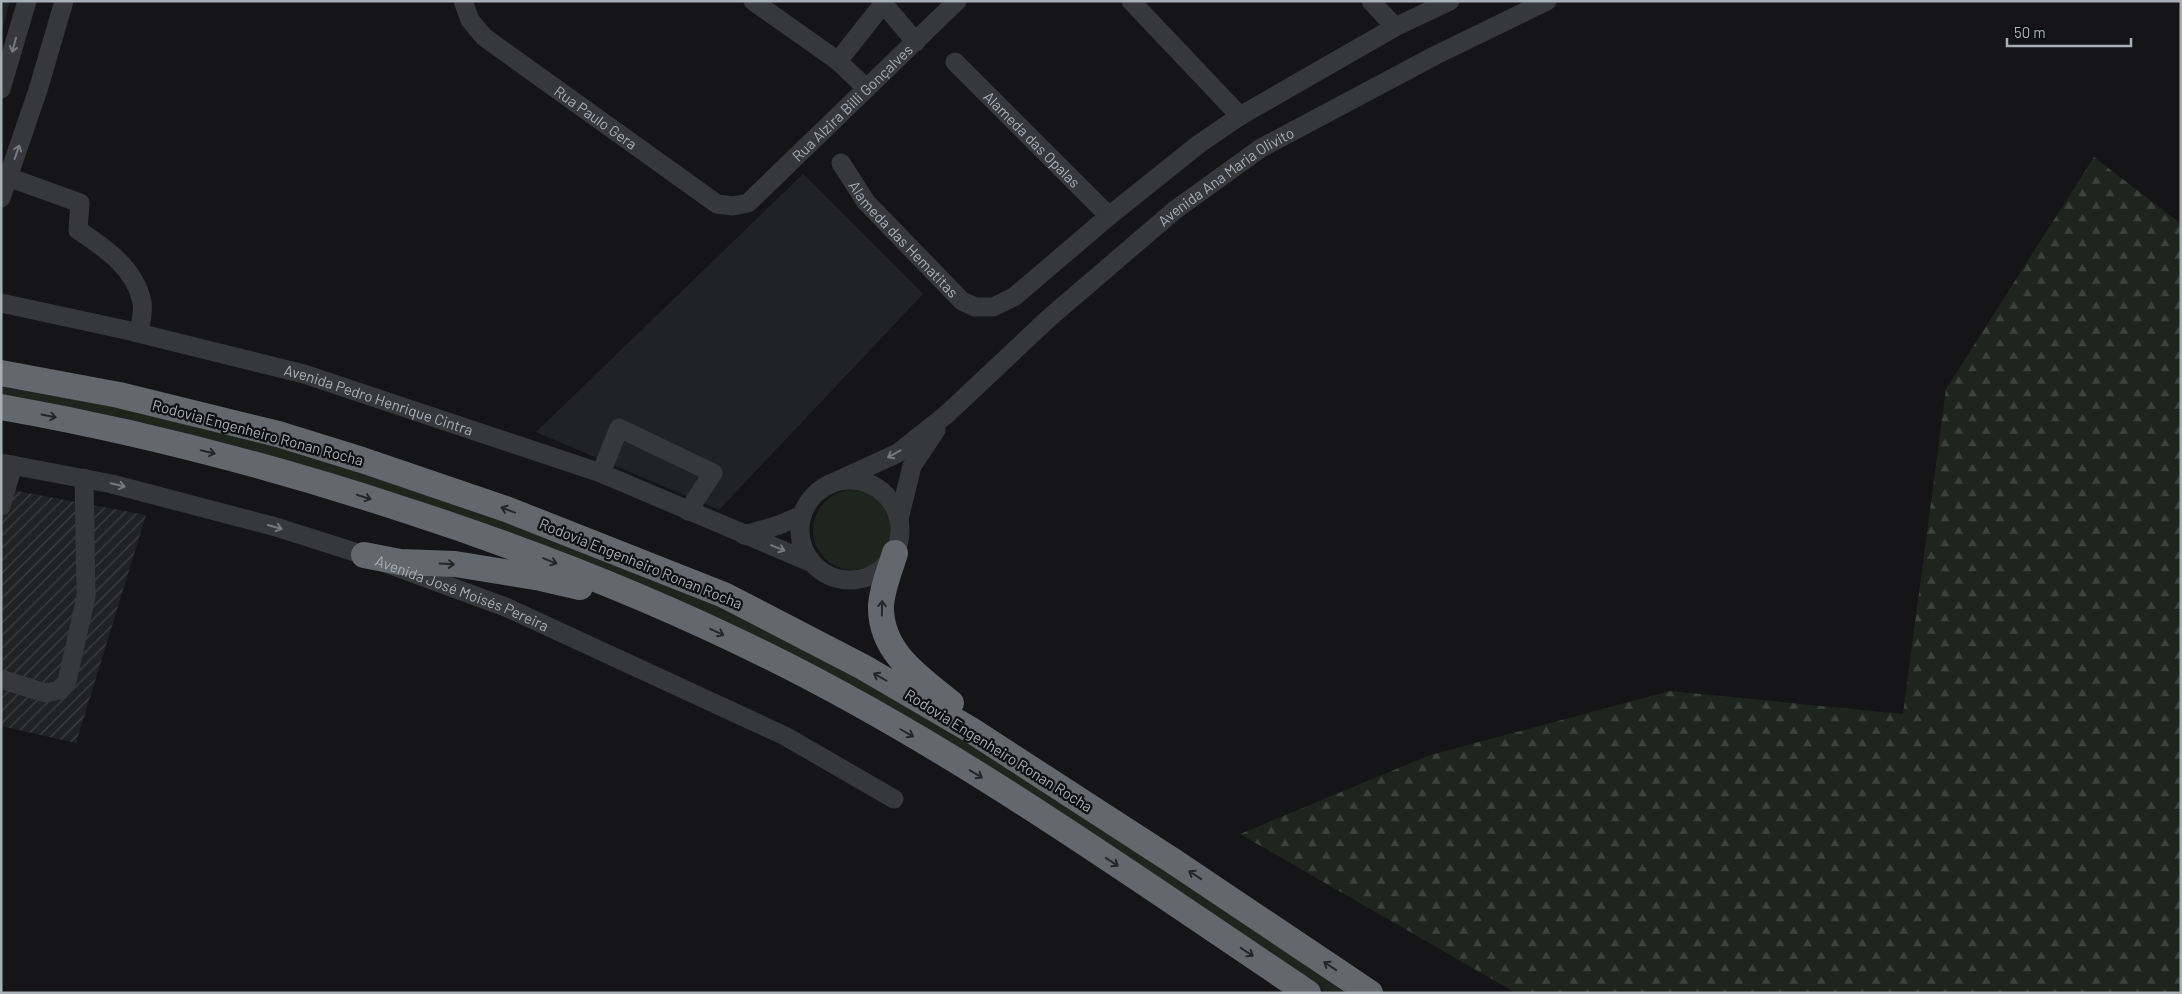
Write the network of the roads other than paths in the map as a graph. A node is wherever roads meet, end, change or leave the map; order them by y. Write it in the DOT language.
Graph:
graph roads {
  1 [pos="27,1"];
  2 [pos="64,1"];
  3 [pos="463,1"];
  4 [pos="753,1"];
  5 [pos="957,1"];
  6 [pos="1131,1"];
  7 [pos="1371,1"];
  8 [pos="1450,1"];
  9 [pos="1547,1"];
  10 [pos="882,3"];
  11 [pos="1395,27"];
  12 [pos="916,42"];
  13 [pos="838,61"];
  14 [pos="955,62"];
  15 [pos="866,88"];
  16 [pos="1,89"];
  17 [pos="1240,116"];
  18 [pos="841,163"];
  19 [pos="8,177"];
  20 [pos="1,198"];
  21 [pos="748,203"];
  22 [pos="1109,216"];
  23 [pos="1,302"];
  24 [pos="139,333"];
  25 [pos="1,373"];
  26 [pos="1,407"];
  27 [pos="947,414"];
  28 [pos="7,464"];
  29 [pos="601,474"];
  30 [pos="84,478"];
  31 [pos="835,482"];
  32 [pos="1,506"];
  33 [pos="688,511"];
  34 [pos="802,515"];
  35 [pos="899,519"];
  36 [pos="744,535"];
  37 [pos="895,553"];
  38 [pos="364,555"];
  39 [pos="810,562"];
  40 [pos="673,611"];
  41 [pos="1,679"];
  42 [pos="1028,767"];
  43 [pos="894,799"];
  44 [pos="1308,993"];
  45 [pos="1370,993"];
  1 -- 16 [label="street, one-way"];
  19 -- 2 [label="street, one-way"];
  3 -- 21 [label="street, Rua Paulo Gera"];
  4 -- 13 [label="street"];
  5 -- 12 [label="street, Rua Alzira Billi Gonçalves"];
  6 -- 17 [label="street"];
  7 -- 11 [label="street"];
  8 -- 11 [label="street"];
  9 -- 27 [label="street, Avenida Ana Maria Olivito"];
  10 -- 12 [label="street"];
  10 -- 13 [label="street"];
  11 -- 17 [label="street"];
  12 -- 15 [label="street, Rua Alzira Billi Gonçalves"];
  13 -- 15 [label="street"];
  14 -- 22 [label="street, Alameda das Opalas"];
  15 -- 21 [label="street, Rua Alzira Billi Gonçalves"];
  17 -- 22 [label="street"];
  18 -- 22 [label="street, Alameda das Hematitas"];
  19 -- 20 [label="street"];
  19 -- 24 [label="street"];
  23 -- 24 [label="street, Avenida Pedro Henrique Cintra"];
  24 -- 29 [label="street, Avenida Pedro Henrique Cintra"];
  42 -- 25 [label="highway, Rodovia Engenheiro Ronan Rocha, one-way"];
  26 -- 40 [label="highway, Rodovia Engenheiro Ronan Rocha, one-way"];
  27 -- 31 [label="street, Avenida Ana Maria Olivito, one-way"];
  27 -- 35 [label="street, Avenida Ana Maria Olivito"];
  28 -- 30 [label="street, Avenida José Moisés Pereira"];
  28 -- 32 [label="street"];
  29 -- 33 [label="street, Avenida Pedro Henrique Cintra"];
  29 -- 33 [label="street"];
  30 -- 38 [label="street, Avenida José Moisés Pereira, one-way"];
  30 -- 41 [label="street"];
  31 -- 34 [label="street"];
  31 -- 35 [label="street"];
  33 -- 36 [label="street, Avenida Pedro Henrique Cintra"];
  34 -- 36 [label="street"];
  34 -- 39 [label="street"];
  35 -- 37 [label="street"];
  36 -- 39 [label="street, Avenida Pedro Henrique Cintra, one-way"];
  37 -- 39 [label="street"];
  42 -- 37 [label="highway, one-way"];
  38 -- 40 [label="highway, one-way"];
  38 -- 43 [label="street, Avenida José Moisés Pereira"];
  40 -- 44 [label="highway, Rodovia Engenheiro Ronan Rocha, one-way"];
  45 -- 42 [label="highway, Rodovia Engenheiro Ronan Rocha, one-way"];
}
